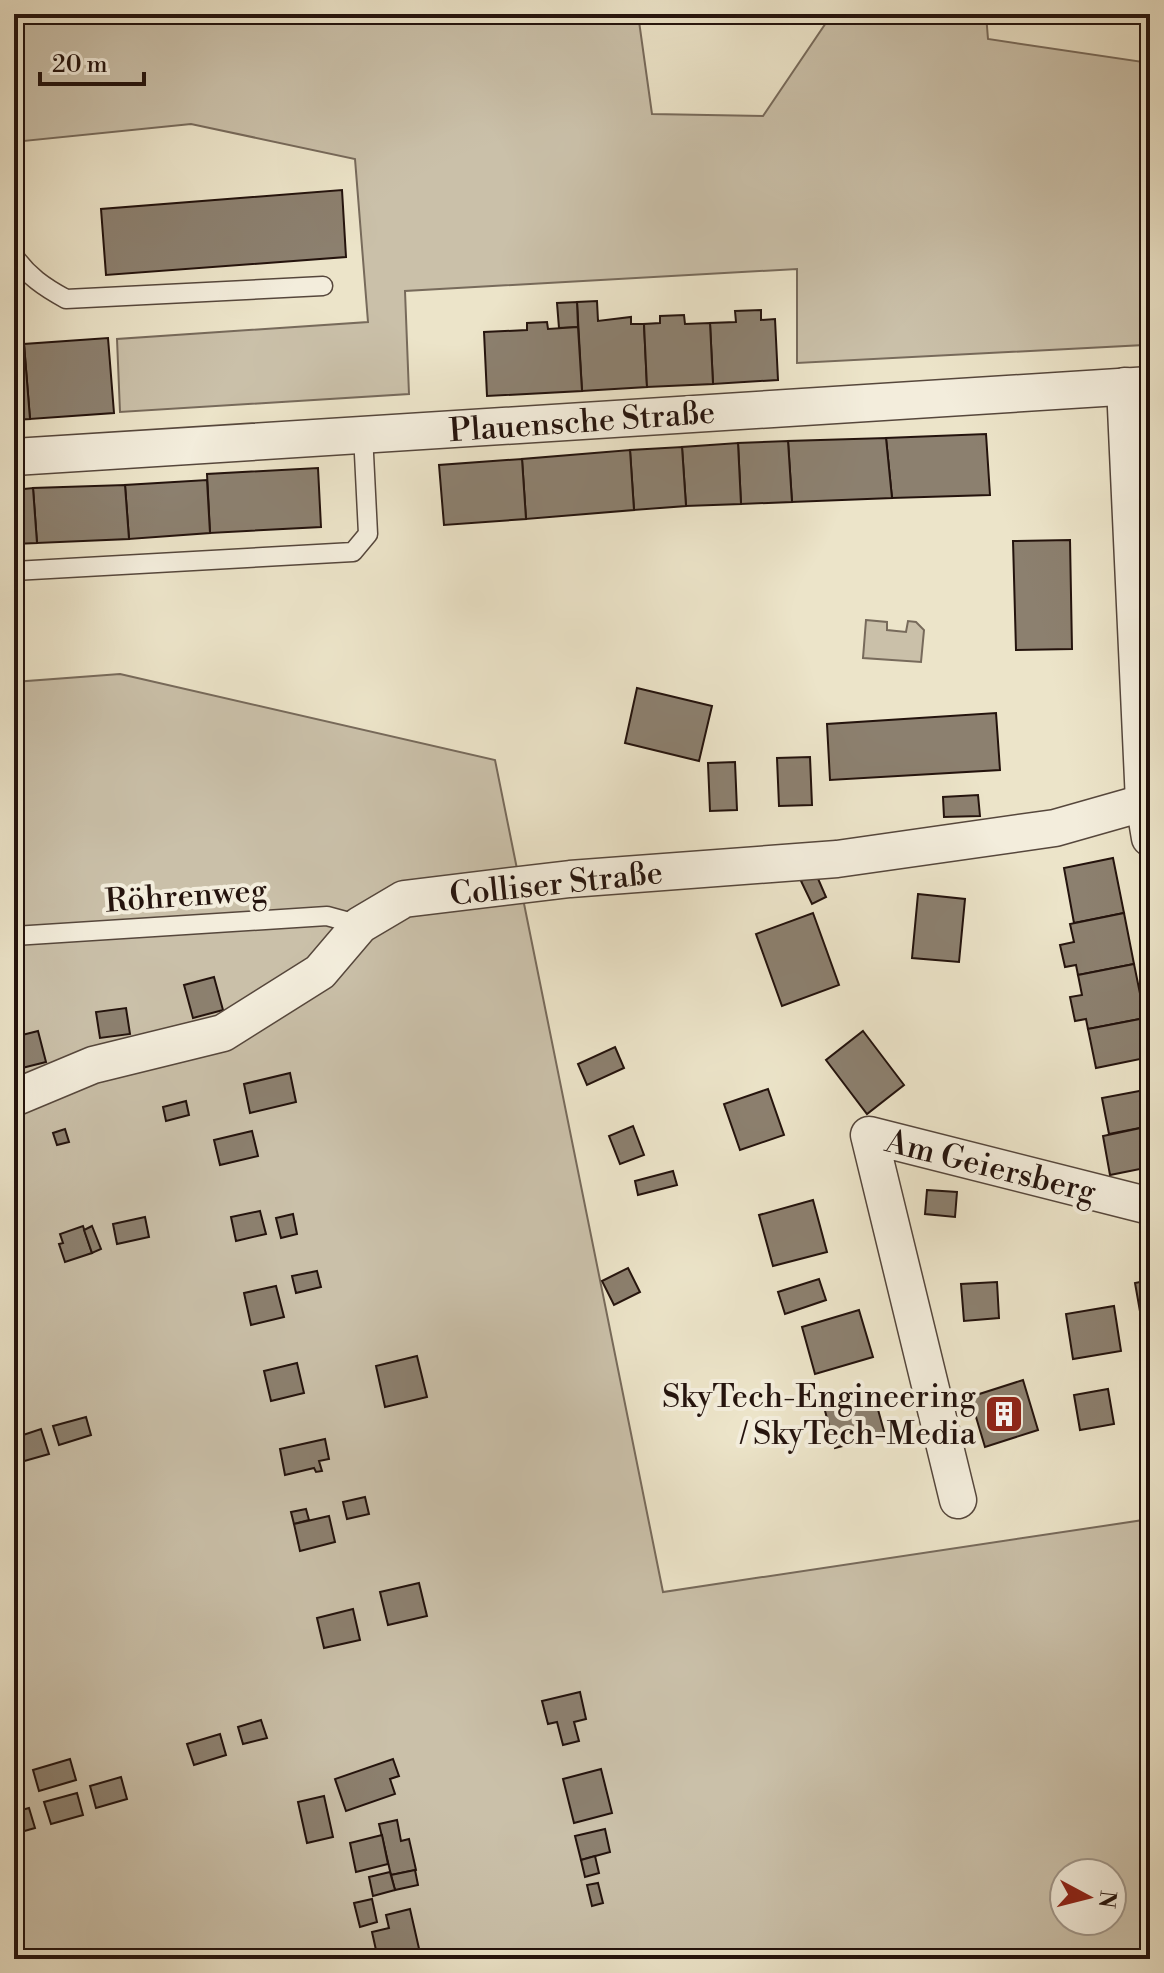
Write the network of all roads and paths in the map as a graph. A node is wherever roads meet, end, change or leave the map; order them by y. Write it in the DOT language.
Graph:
graph roads {
  1 [pos="14,256"];
  2 [pos="323,286"];
  3 [pos="1138,386"];
  4 [pos="363,434"];
  5 [pos="14,457"];
  6 [pos="14,571"];
  7 [pos="1147,801"];
  8 [pos="1150,838"];
  9 [pos="360,925"];
  10 [pos="14,936"];
  11 [pos="14,1098"];
  12 [pos="1150,1206"];
  13 [pos="958,1500"];
  1 -- 2 [label="lane"];
  3 -- 4 [label="street, Plauensche Straße"];
  3 -- 7 [label="street"];
  4 -- 5 [label="street, Plauensche Straße"];
  4 -- 6 [label="lane"];
  7 -- 8 [label="street"];
  7 -- 9 [label="street, Colliser Straße"];
  9 -- 10 [label="lane, Röhrenweg"];
  9 -- 11 [label="street, Colliser Straße"];
  12 -- 13 [label="street, Am Geiersberg"];
}
